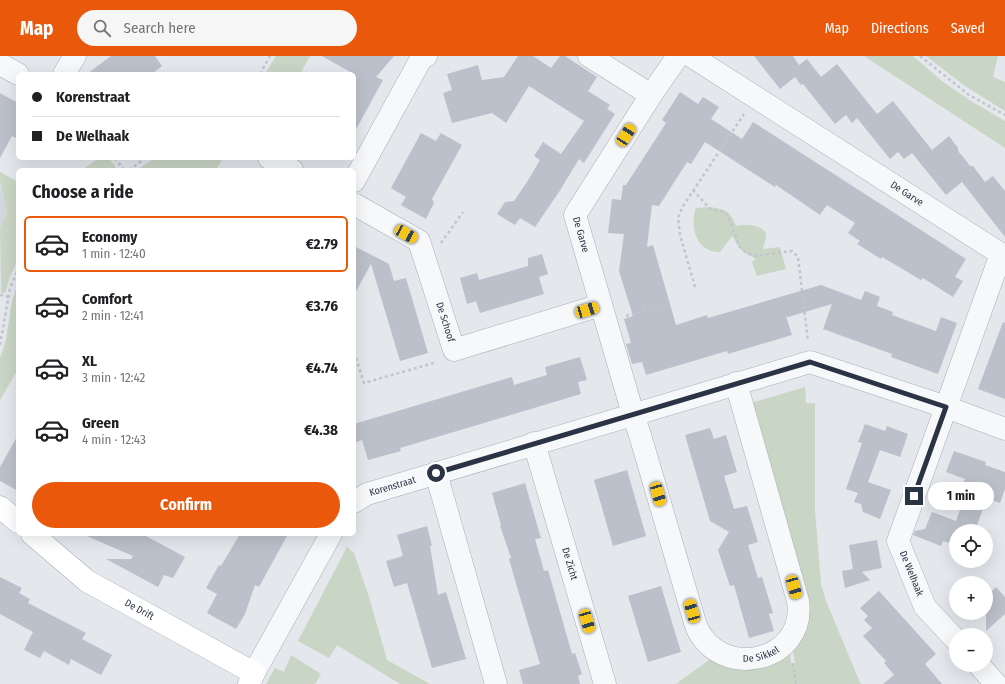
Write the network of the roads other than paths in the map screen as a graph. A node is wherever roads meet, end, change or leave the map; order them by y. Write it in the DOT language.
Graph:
graph roads {
  1 [pos="75,56"];
  2 [pos="426,56"];
  3 [pos="589,56"];
  4 [pos="678,56"];
  5 [pos="691,56"];
  6 [pos="0,64"];
  7 [pos="65,72"];
  8 [pos="16,73"];
  9 [pos="651,95"];
  10 [pos="274,160"];
  11 [pos="288,168"];
  12 [pos="356,178"];
  13 [pos="356,205"];
  14 [pos="1003,255"];
  15 [pos="604,314"];
  16 [pos="736,383"];
  17 [pos="946,407"];
  18 [pos="633,414"];
  19 [pos="1005,429"];
  20 [pos="534,443"];
  21 [pos="436,473"];
  22 [pos="356,501"];
  23 [pos="0,507"];
  24 [pos="16,520"];
  25 [pos="34,536"];
  26 [pos="330,536"];
  27 [pos="949,632"];
  28 [pos="985,672"];
  29 [pos="252,679"];
  30 [pos="496,684"];
  31 [pos="605,684"];
  32 [pos="996,684"];
  1 -- 7 [label="street"];
  2 -- 12 [label="street"];
  3 -- 9 [label="street"];
  4 -- 9 [label="street, De Garve"];
  5 -- 14 [label="street, De Garve"];
  6 -- 8 [label="street"];
  9 -- 15 [label="street, De Garve"];
  10 -- 11 [label="street"];
  13 -- 15 [label="street, De Schoof"];
  14 -- 17 [label="street, De Garve"];
  15 -- 18 [label="street, De Garve"];
  16 -- 17 [label="street, Korenstraat"];
  16 -- 18 [label="street, Korenstraat"];
  16 -- 18 [label="street, De Sikkel"];
  17 -- 19 [label="street"];
  17 -- 27 [label="street, De Welhaak"];
  18 -- 20 [label="street, Korenstraat"];
  20 -- 21 [label="street, Korenstraat"];
  20 -- 31 [label="street, De Zicht"];
  21 -- 22 [label="street, Korenstraat"];
  21 -- 30 [label="street"];
  23 -- 24 [label="street"];
  25 -- 29 [label="street, De Drift"];
  26 -- 29 [label="street"];
  28 -- 32 [label="street"];
}
